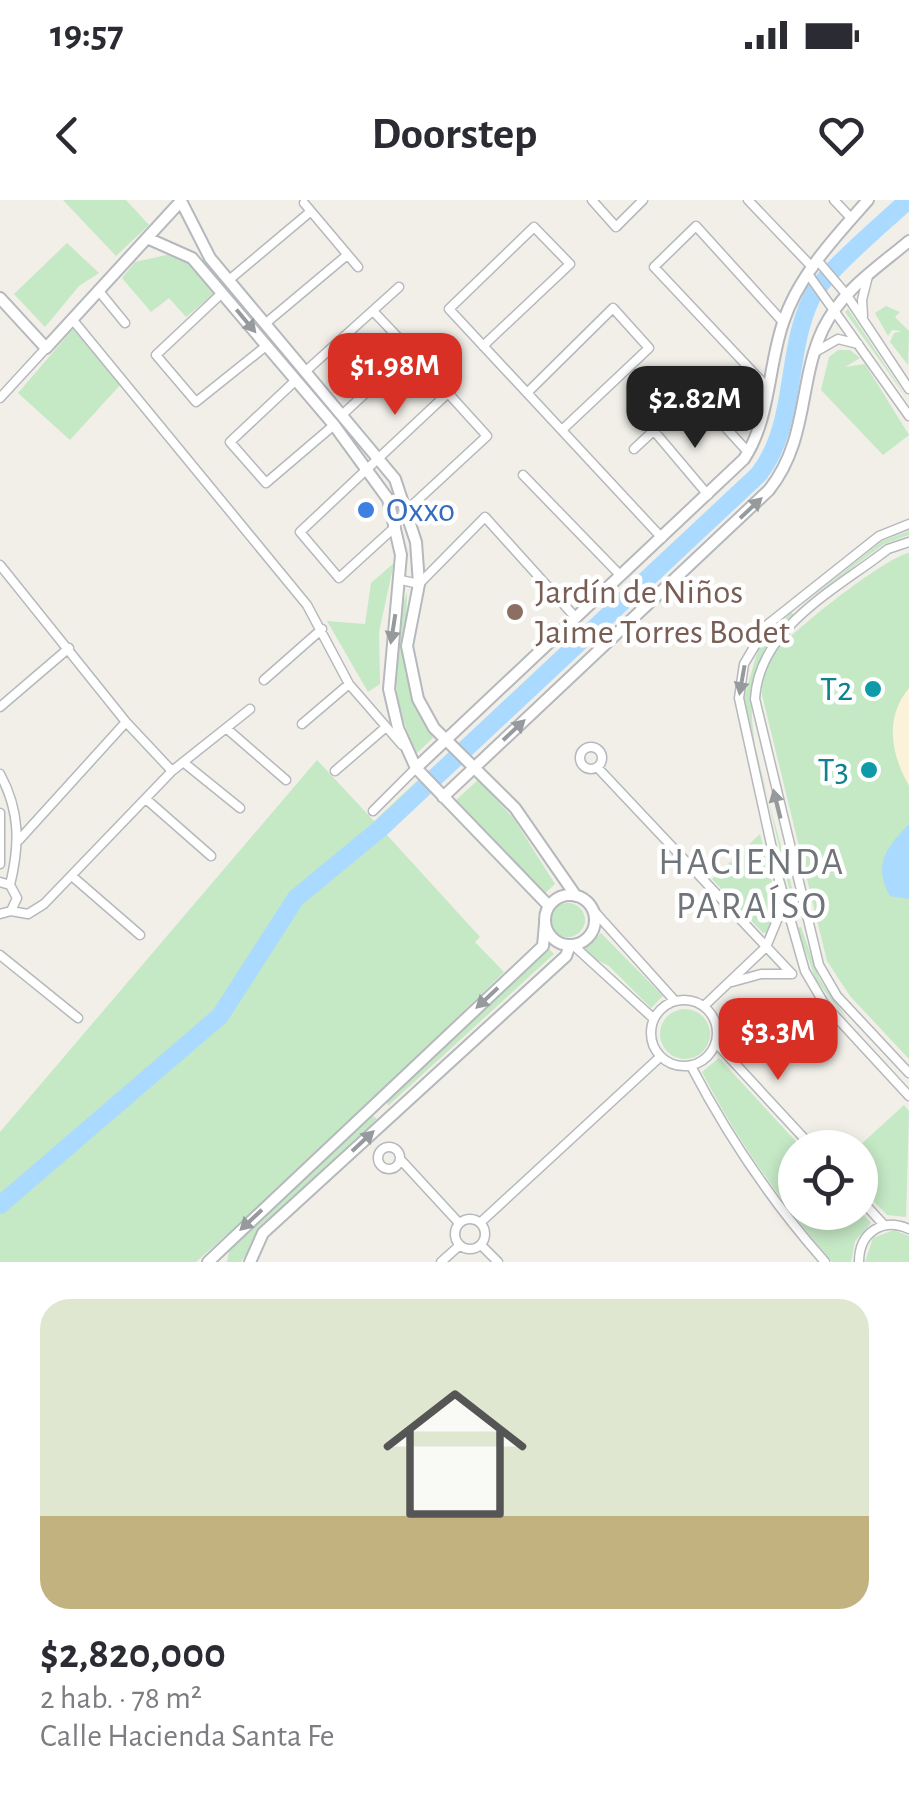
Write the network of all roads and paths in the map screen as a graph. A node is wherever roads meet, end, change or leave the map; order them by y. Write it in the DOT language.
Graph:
graph roads {
  1 [pos="182,200"];
  2 [pos="592,200"];
  3 [pos="643,200"];
  4 [pos="748,200"];
  5 [pos="834,200"];
  6 [pos="868,200"];
  7 [pos="304,203"];
  8 [pos="310,212"];
  9 [pos="852,218"];
  10 [pos="147,238"];
  11 [pos="909,241"];
  12 [pos="203,246"];
  13 [pos="346,256"];
  14 [pos="192,258"];
  15 [pos="358,267"];
  16 [pos="813,268"];
  17 [pos="871,271"];
  18 [pos="230,280"];
  19 [pos="399,286"];
  20 [pos="98,290"];
  21 [pos="844,291"];
  22 [pos="222,293"];
  23 [pos="0,298"];
  24 [pos="832,303"];
  25 [pos="373,311"];
  26 [pos="72,319"];
  27 [pos="864,320"];
  28 [pos="125,322"];
  29 [pos="783,322"];
  30 [pos="266,323"];
  31 [pos="266,346"];
  32 [pos="484,346"];
  33 [pos="46,348"];
  34 [pos="817,350"];
  35 [pos="868,354"];
  36 [pos="306,370"];
  37 [pos="295,381"];
  38 [pos="768,387"];
  39 [pos="909,389"];
  40 [pos="528,392"];
  41 [pos="0,398"];
  42 [pos="908,410"];
  43 [pos="343,414"];
  44 [pos="334,425"];
  45 [pos="563,429"];
  46 [pos="654,431"];
  47 [pos="634,449"];
  48 [pos="748,452"];
  49 [pos="380,458"];
  50 [pos="369,470"];
  51 [pos="523,475"];
  52 [pos="708,494"];
  53 [pos="408,509"];
  54 [pos="909,524"];
  55 [pos="397,525"];
  56 [pos="662,538"];
  57 [pos="909,542"];
  58 [pos="0,564"];
  59 [pos="621,576"];
  60 [pos="4,577"];
  61 [pos="401,580"];
  62 [pos="419,584"];
  63 [pos="793,603"];
  64 [pos="803,615"];
  65 [pos="576,618"];
  66 [pos="322,628"];
  67 [pos="69,648"];
  68 [pos="264,680"];
  69 [pos="350,684"];
  70 [pos="0,706"];
  71 [pos="250,709"];
  72 [pos="126,722"];
  73 [pos="302,724"];
  74 [pos="386,727"];
  75 [pos="226,728"];
  76 [pos="449,742"];
  77 [pos="406,749"];
  78 [pos="183,762"];
  79 [pos="471,764"];
  80 [pos="597,767"];
  81 [pos="172,771"];
  82 [pos="419,771"];
  83 [pos="335,772"];
  84 [pos="0,774"];
  85 [pos="286,780"];
  86 [pos="443,797"];
  87 [pos="146,800"];
  88 [pos="240,808"];
  89 [pos="0,812"];
  90 [pos="373,812"];
  91 [pos="19,840"];
  92 [pos="211,856"];
  93 [pos="0,864"];
  94 [pos="73,877"];
  95 [pos="5,884"];
  96 [pos="576,896"];
  97 [pos="783,896"];
  98 [pos="549,906"];
  99 [pos="11,911"];
  100 [pos="594,912"];
  101 [pos="0,914"];
  102 [pos="804,916"];
  103 [pos="788,919"];
  104 [pos="545,924"];
  105 [pos="140,935"];
  106 [pos="572,945"];
  107 [pos="766,947"];
  108 [pos="0,954"];
  109 [pos="792,974"];
  110 [pos="808,978"];
  111 [pos="724,986"];
  112 [pos="676,1001"];
  113 [pos="704,1006"];
  114 [pos="78,1018"];
  115 [pos="654,1019"];
  116 [pos="864,1024"];
  117 [pos="852,1035"];
  118 [pos="716,1044"];
  119 [pos="660,1057"];
  120 [pos="691,1066"];
  121 [pos="909,1073"];
  122 [pos="909,1096"];
  123 [pos="375,1106"];
  124 [pos="387,1119"];
  125 [pos="795,1130"];
  126 [pos="400,1160"];
  127 [pos="878,1218"];
  128 [pos="481,1222"];
  129 [pos="459,1223"];
  130 [pos="884,1225"];
  131 [pos="908,1228"];
  132 [pos="481,1244"];
  133 [pos="460,1245"];
  134 [pos="213,1260"];
  135 [pos="250,1262"];
  136 [pos="441,1262"];
  137 [pos="498,1262"];
  138 [pos="825,1262"];
  139 [pos="859,1262"];
  1 -- 10 [label="street"];
  1 -- 12 [label="street"];
  2 -- 3 [label="street"];
  4 -- 16 [label="street"];
  5 -- 9 [label="street"];
  6 -- 9 [label="street"];
  7 -- 8 [label="street"];
  8 -- 13 [label="street"];
  8 -- 18 [label="street"];
  9 -- 16 [label="street"];
  10 -- 14 [label="street"];
  10 -- 20 [label="street"];
  11 -- 17 [label="street"];
  12 -- 14 [label="street"];
  12 -- 18 [label="street"];
  13 -- 15 [label="street"];
  13 -- 30 [label="street"];
  14 -- 22 [label="street"];
  16 -- 21 [label="street"];
  16 -- 24 [label="street"];
  16 -- 29 [label="street"];
  17 -- 21 [label="street"];
  17 -- 27 [label="street"];
  18 -- 30 [label="street"];
  19 -- 25 [label="street"];
  20 -- 26 [label="street"];
  20 -- 28 [label="street"];
  21 -- 24 [label="street"];
  21 -- 27 [label="street"];
  22 -- 31 [label="street, one-way"];
  22 -- 31 [label="street"];
  23 -- 33 [label="street"];
  24 -- 34 [label="street"];
  24 -- 35 [label="street"];
  25 -- 36 [label="street"];
  25 -- 43 [label="street"];
  26 -- 33 [label="street"];
  26 -- 66 [label="street"];
  27 -- 39 [label="street"];
  29 -- 38 [label="street"];
  29 -- 38 [label="street"];
  30 -- 36 [label="street"];
  31 -- 37 [label="street"];
  32 -- 32 [label="street"];
  32 -- 40 [label="street"];
  33 -- 41 [label="street"];
  34 -- 35 [label="street"];
  79 -- 34 [label="street, one-way"];
  35 -- 42 [label="street"];
  36 -- 43 [label="street"];
  37 -- 44 [label="street"];
  37 -- 44 [label="street"];
  38 -- 48 [label="street"];
  40 -- 45 [label="street"];
  40 -- 45 [label="street"];
  43 -- 49 [label="street"];
  44 -- 50 [label="street"];
  45 -- 56 [label="street"];
  46 -- 47 [label="street"];
  46 -- 48 [label="street"];
  46 -- 52 [label="street"];
  48 -- 52 [label="street"];
  49 -- 50 [label="street"];
  49 -- 53 [label="street"];
  49 -- 53 [label="street"];
  50 -- 55 [label="street"];
  50 -- 55 [label="street"];
  51 -- 59 [label="street"];
  52 -- 56 [label="street"];
  53 -- 62 [label="street"];
  54 -- 63 [label="street"];
  55 -- 61 [label="street"];
  56 -- 59 [label="street"];
  57 -- 64 [label="street"];
  58 -- 60 [label="street"];
  59 -- 65 [label="street"];
  60 -- 67 [label="street"];
  61 -- 62 [label="street"];
  61 -- 77 [label="street, one-way"];
  62 -- 65 [label="street"];
  62 -- 76 [label="street"];
  63 -- 64 [label="street"];
  63 -- 97 [label="street, one-way"];
  102 -- 64 [label="street, one-way"];
  65 -- 76 [label="street"];
  66 -- 68 [label="street"];
  66 -- 69 [label="street"];
  67 -- 70 [label="street"];
  67 -- 72 [label="street"];
  69 -- 73 [label="street"];
  69 -- 74 [label="street"];
  71 -- 75 [label="street"];
  72 -- 81 [label="street"];
  72 -- 91 [label="street"];
  74 -- 77 [label="street"];
  74 -- 83 [label="street"];
  75 -- 78 [label="street"];
  75 -- 85 [label="street"];
  76 -- 79 [label="street"];
  76 -- 82 [label="street"];
  77 -- 82 [label="street"];
  78 -- 81 [label="street"];
  78 -- 88 [label="street"];
  79 -- 86 [label="street"];
  79 -- 96 [label="street"];
  80 -- 107 [label="street"];
  81 -- 87 [label="street"];
  82 -- 86 [label="street"];
  82 -- 90 [label="street"];
  84 -- 91 [label="street"];
  86 -- 98 [label="street"];
  87 -- 92 [label="street"];
  87 -- 94 [label="street"];
  89 -- 93 [label="street"];
  91 -- 95 [label="street"];
  94 -- 99 [label="street"];
  94 -- 105 [label="street"];
  95 -- 99 [label="street"];
  96 -- 98 [label="street"];
  96 -- 100 [label="street"];
  97 -- 103 [label="street"];
  97 -- 107 [label="street"];
  98 -- 104 [label="street"];
  99 -- 101 [label="street"];
  100 -- 106 [label="street"];
  100 -- 112 [label="street"];
  102 -- 103 [label="street"];
  102 -- 116 [label="street"];
  103 -- 110 [label="street"];
  104 -- 106 [label="street"];
  104 -- 123 [label="street, one-way"];
  106 -- 115 [label="street"];
  106 -- 124 [label="street"];
  107 -- 109 [label="street"];
  107 -- 111 [label="street"];
  108 -- 114 [label="street"];
  109 -- 110 [label="street"];
  109 -- 111 [label="street"];
  110 -- 117 [label="street"];
  111 -- 113 [label="street"];
  112 -- 113 [label="street"];
  112 -- 115 [label="street"];
  113 -- 118 [label="street"];
  115 -- 119 [label="street"];
  116 -- 117 [label="street"];
  116 -- 121 [label="street"];
  117 -- 122 [label="street"];
  118 -- 120 [label="street"];
  118 -- 125 [label="street"];
  119 -- 120 [label="street"];
  119 -- 128 [label="street"];
  120 -- 138 [label="street"];
  123 -- 124 [label="street"];
  123 -- 134 [label="street, one-way"];
  135 -- 124 [label="street, one-way"];
  126 -- 129 [label="street"];
  127 -- 130 [label="street"];
  128 -- 129 [label="street"];
  128 -- 132 [label="street"];
  129 -- 133 [label="street"];
  130 -- 131 [label="street"];
  130 -- 139 [label="street"];
  132 -- 133 [label="street"];
  132 -- 137 [label="street"];
  133 -- 136 [label="street"];
}
